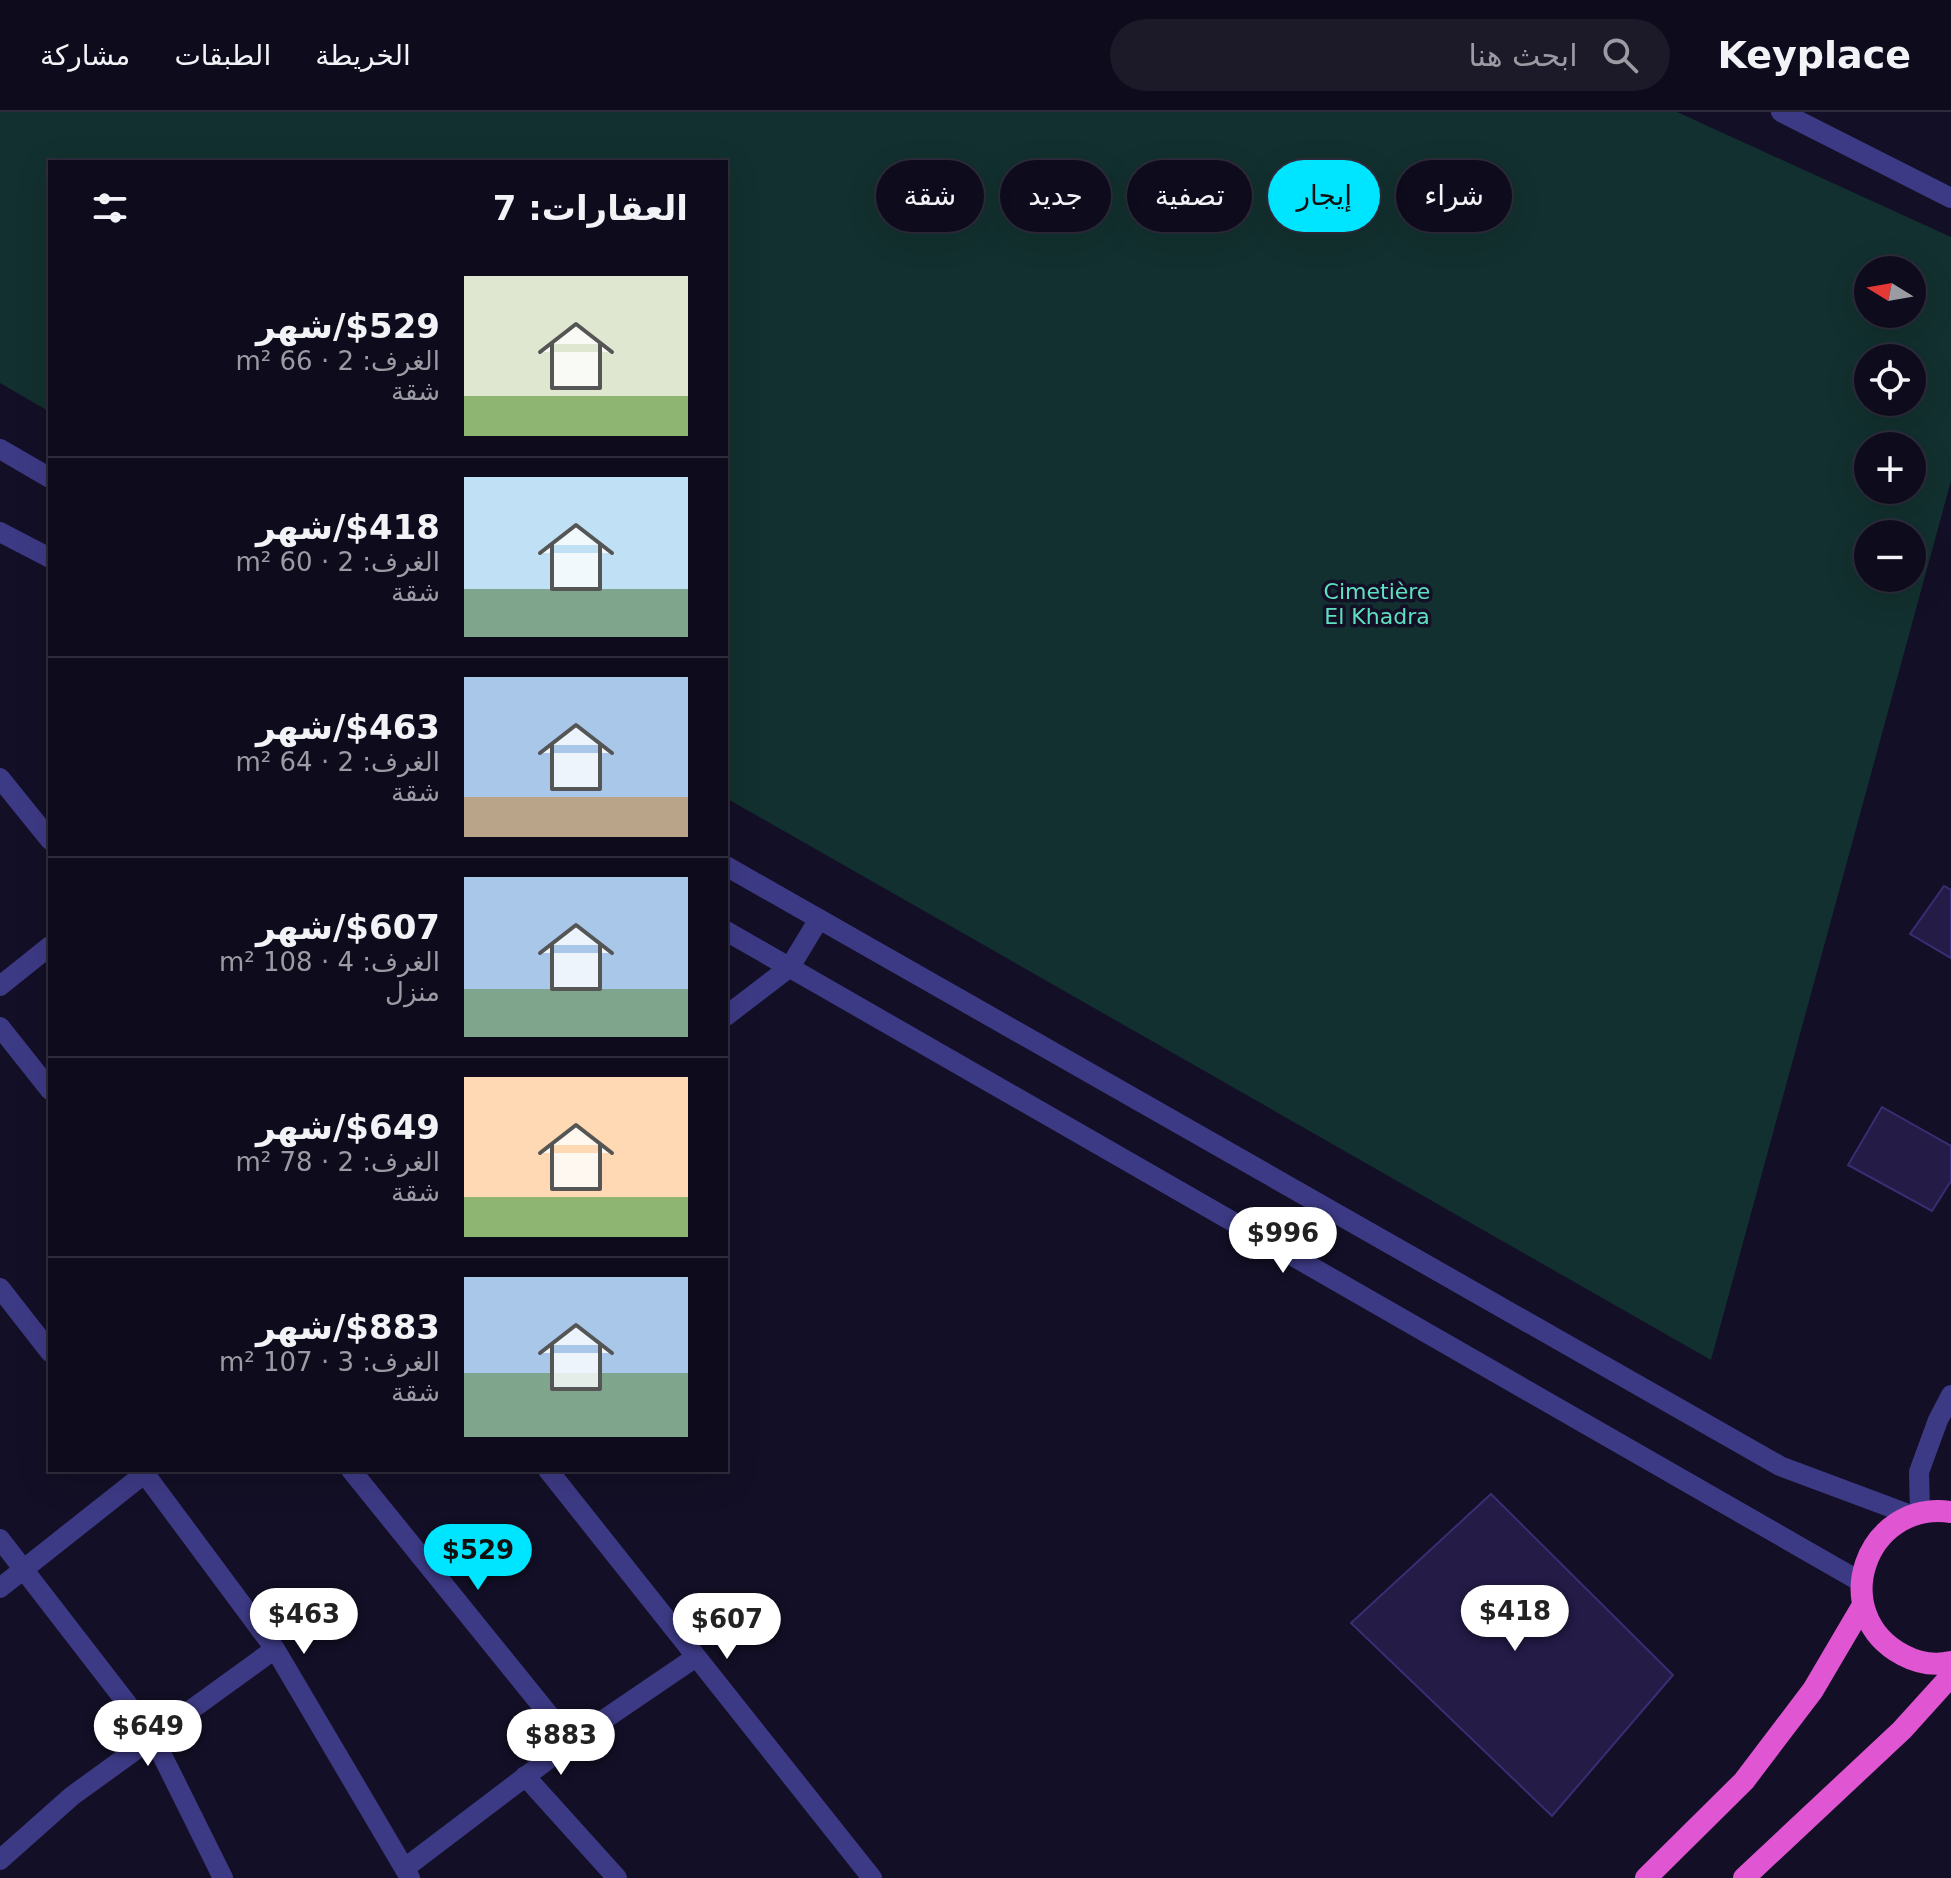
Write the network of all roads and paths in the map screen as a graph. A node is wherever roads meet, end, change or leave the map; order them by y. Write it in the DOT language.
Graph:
graph roads {
  1 [pos="1781,112"];
  2 [pos="1951,198"];
  3 [pos="0,449"];
  4 [pos="48,477"];
  5 [pos="0,532"];
  6 [pos="48,557"];
  7 [pos="0,778"];
  8 [pos="48,838"];
  9 [pos="728,867"];
  10 [pos="819,919"];
  11 [pos="728,932"];
  12 [pos="48,948"];
  13 [pos="790,967"];
  14 [pos="0,986"];
  15 [pos="728,1014"];
  16 [pos="0,1027"];
  17 [pos="48,1087"];
  18 [pos="0,1288"];
  19 [pos="48,1349"];
  20 [pos="1951,1395"];
  21 [pos="144,1472"];
  22 [pos="146,1472"];
  23 [pos="353,1472"];
  24 [pos="550,1472"];
  25 [pos="1951,1512"];
  26 [pos="1915,1514"];
  27 [pos="0,1539"];
  28 [pos="24,1568"];
  29 [pos="1861,1582"];
  30 [pos="0,1588"];
  31 [pos="1863,1605"];
  32 [pos="275,1649"];
  33 [pos="696,1657"];
  34 [pos="1951,1662"];
  35 [pos="1951,1676"];
  36 [pos="153,1737"];
  37 [pos="571,1742"];
  38 [pos="525,1776"];
  39 [pos="0,1860"];
  40 [pos="407,1873"];
  41 [pos="223,1878"];
  42 [pos="617,1878"];
  43 [pos="872,1878"];
  44 [pos="1646,1878"];
  45 [pos="1744,1878"];
  1 -- 2 [label="street"];
  3 -- 4 [label="street"];
  5 -- 6 [label="street"];
  7 -- 8 [label="street"];
  9 -- 10 [label="street"];
  10 -- 13 [label="street"];
  10 -- 26 [label="street"];
  11 -- 13 [label="street"];
  12 -- 14 [label="street"];
  13 -- 15 [label="street"];
  13 -- 29 [label="street"];
  16 -- 17 [label="street"];
  18 -- 19 [label="street"];
  20 -- 26 [label="street"];
  21 -- 28 [label="street"];
  22 -- 32 [label="street"];
  23 -- 37 [label="street"];
  24 -- 33 [label="street"];
  25 -- 26 [label="highway"];
  26 -- 29 [label="highway"];
  27 -- 28 [label="street"];
  28 -- 30 [label="street"];
  28 -- 36 [label="street"];
  29 -- 31 [label="highway"];
  31 -- 34 [label="highway"];
  31 -- 44 [label="highway"];
  32 -- 36 [label="street"];
  32 -- 40 [label="street"];
  33 -- 37 [label="street"];
  33 -- 43 [label="street"];
  35 -- 45 [label="highway"];
  36 -- 39 [label="street"];
  36 -- 41 [label="street"];
  37 -- 38 [label="street"];
  38 -- 40 [label="street"];
  38 -- 42 [label="street"];
}
